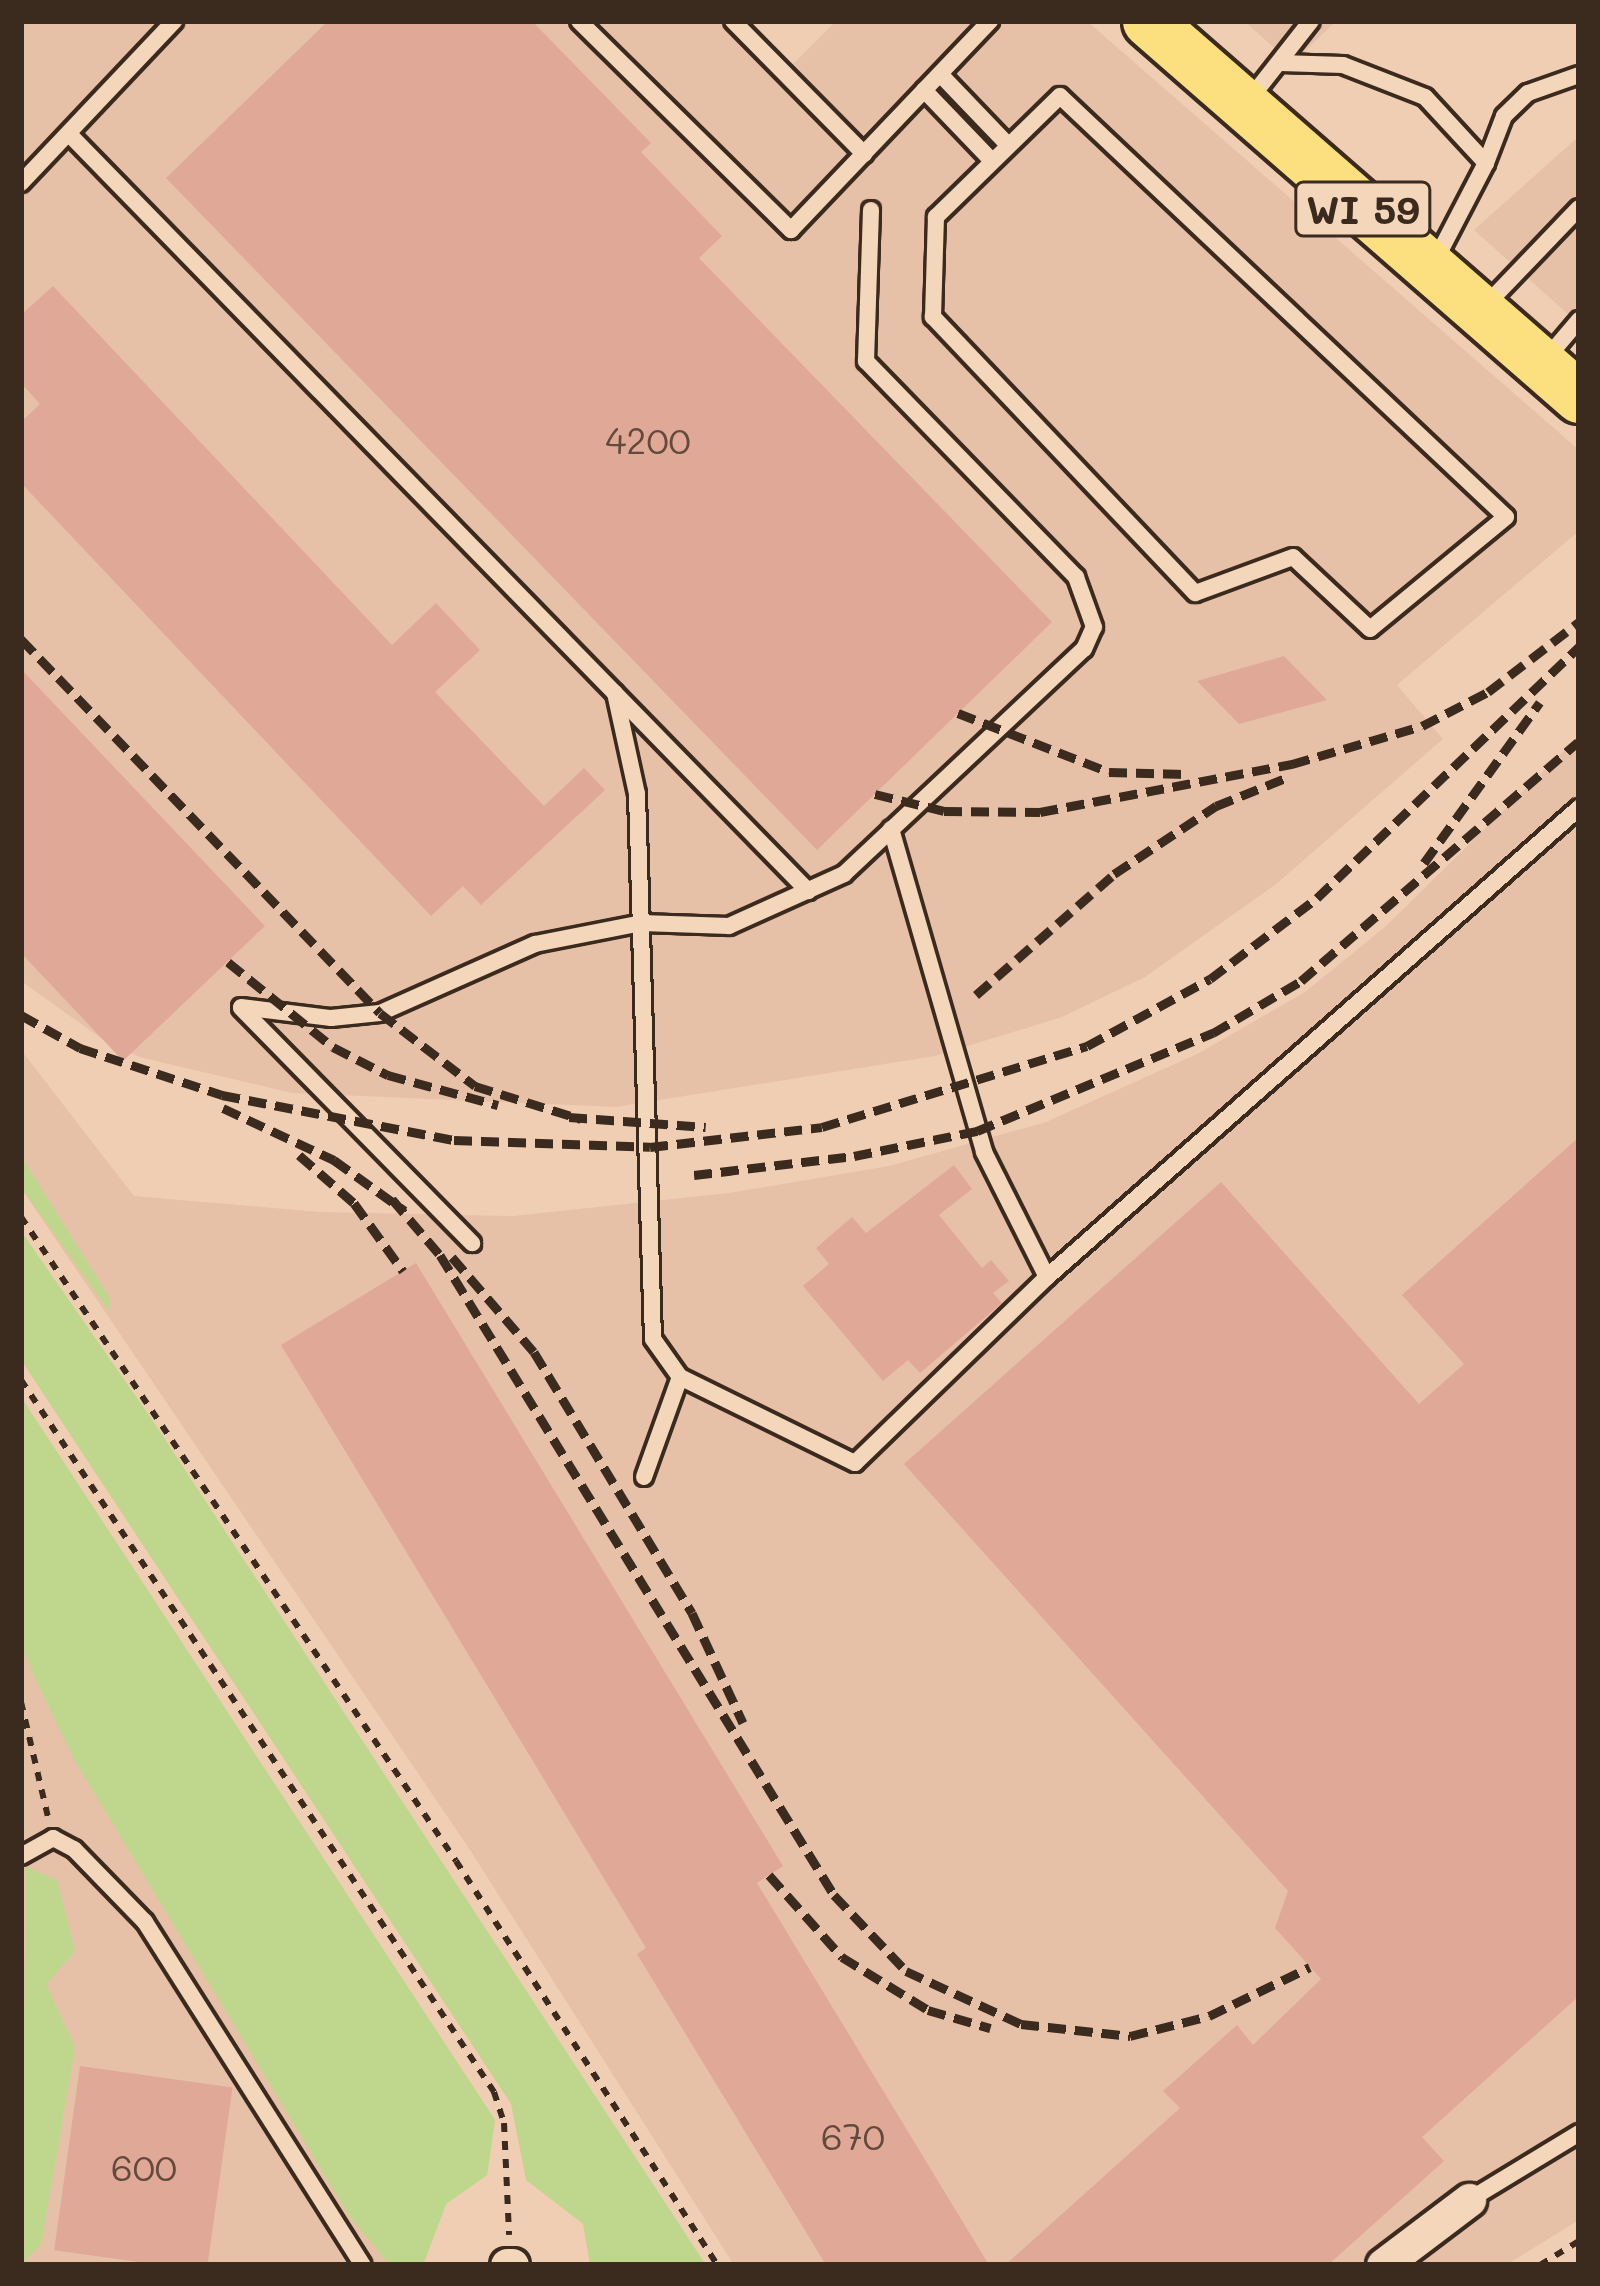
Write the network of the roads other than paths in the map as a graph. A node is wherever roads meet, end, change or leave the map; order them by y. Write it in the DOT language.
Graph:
graph roads {
  1 [pos="173,21"];
  2 [pos="579,21"];
  3 [pos="733,21"];
  4 [pos="990,21"];
  5 [pos="1148,21"];
  6 [pos="1311,21"];
  7 [pos="1281,63"];
  8 [pos="940,74"];
  9 [pos="1579,75"];
  10 [pos="925,90"];
  11 [pos="1244,105"];
  12 [pos="72,136"];
  13 [pos="1008,145"];
  14 [pos="864,154"];
  15 [pos="992,161"];
  16 [pos="1486,163"];
  17 [pos="21,183"];
  18 [pos="1579,208"];
  19 [pos="871,210"];
  20 [pos="1431,268"];
  21 [pos="1480,311"];
  22 [pos="1579,320"];
  23 [pos="1560,381"];
  24 [pos="615,693"];
  25 [pos="1579,808"];
  26 [pos="891,829"];
  27 [pos="808,890"];
  28 [pos="642,923"];
  29 [pos="472,1243"];
  30 [pos="1047,1277"];
  31 [pos="680,1378"];
  32 [pos="644,1477"];
  33 [pos="21,1856"];
  34 [pos="1579,2133"];
  35 [pos="1469,2200"];
  36 [pos="363,2265"];
  37 [pos="1383,2265"];
  1 -- 12 [label="lane"];
  2 -- 14 [label="lane"];
  3 -- 14 [label="lane"];
  4 -- 8 [label="lane"];
  5 -- 11 [label="main road, WI 59"];
  6 -- 7 [label="lane"];
  7 -- 11 [label="lane"];
  7 -- 16 [label="lane"];
  8 -- 10 [label="lane"];
  8 -- 13 [label="lane"];
  9 -- 16 [label="lane"];
  10 -- 14 [label="lane"];
  10 -- 15 [label="lane"];
  11 -- 20 [label="main road, WI 59"];
  12 -- 17 [label="lane"];
  12 -- 24 [label="lane"];
  13 -- 15 [label="lane"];
  13 -- 15 [label="lane"];
  16 -- 20 [label="lane"];
  18 -- 21 [label="lane"];
  19 -- 26 [label="lane"];
  20 -- 21 [label="main road, WI 59"];
  21 -- 23 [label="main road, WI 59"];
  22 -- 23 [label="lane"];
  24 -- 27 [label="lane"];
  24 -- 28 [label="lane"];
  25 -- 30 [label="lane"];
  26 -- 27 [label="lane"];
  26 -- 30 [label="lane"];
  27 -- 28 [label="lane"];
  28 -- 29 [label="lane"];
  28 -- 31 [label="lane"];
  30 -- 31 [label="lane"];
  31 -- 32 [label="lane"];
  33 -- 36 [label="lane"];
  34 -- 35 [label="lane"];
  35 -- 37 [label="street"];
}
